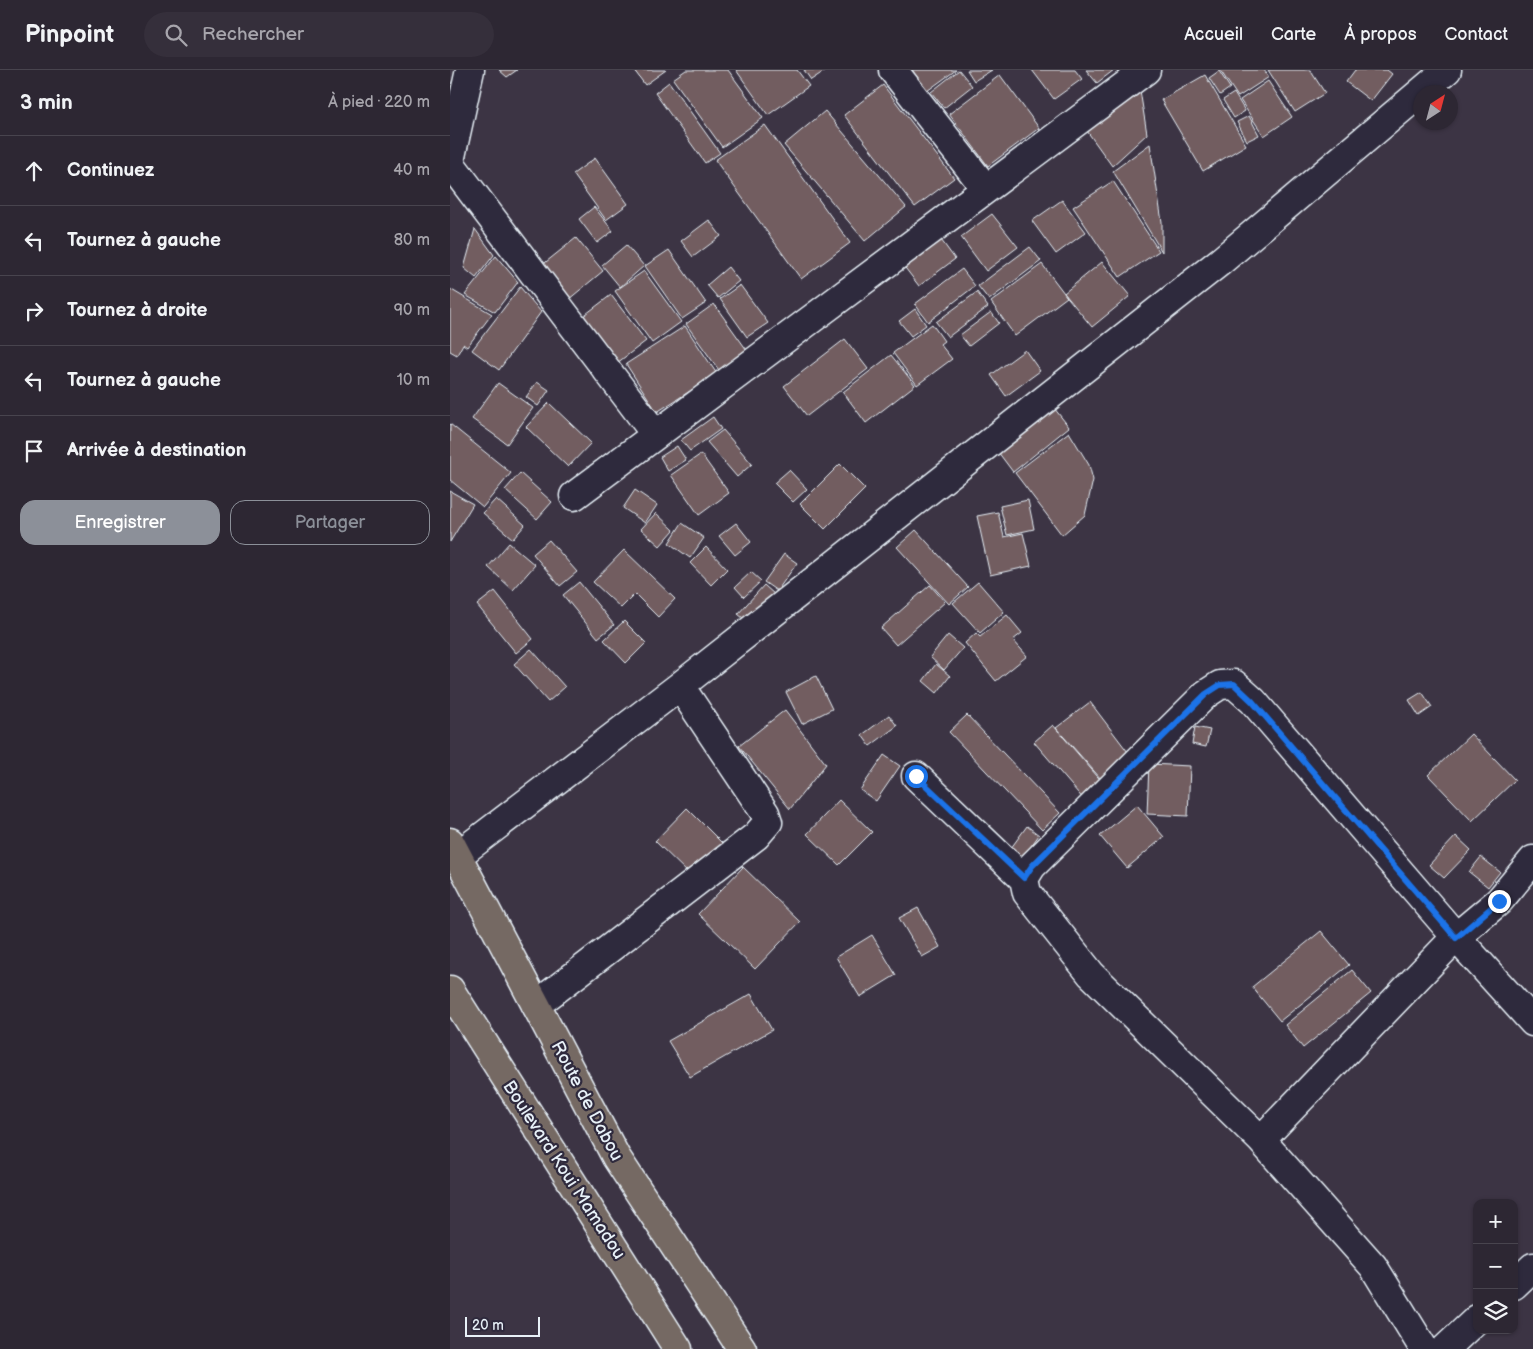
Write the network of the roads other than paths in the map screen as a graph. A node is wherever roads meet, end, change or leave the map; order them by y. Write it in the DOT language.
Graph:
graph roads {
  1 [pos="470,70"];
  2 [pos="893,70"];
  3 [pos="1146,70"];
  4 [pos="1447,70"];
  5 [pos="450,162"];
  6 [pos="986,189"];
  7 [pos="656,435"];
  8 [pos="574,496"];
  9 [pos="680,686"];
  10 [pos="916,776"];
  11 [pos="454,849"];
  12 [pos="1533,860"];
  13 [pos="1024,878"];
  14 [pos="1456,938"];
  15 [pos="450,991"];
  16 [pos="536,1005"];
  17 [pos="1533,1022"];
  18 [pos="1261,1140"];
  19 [pos="1533,1267"];
  20 [pos="1518,1281"];
  21 [pos="1473,1323"];
  22 [pos="678,1349"];
  23 [pos="742,1349"];
  24 [pos="1424,1349"];
  25 [pos="1445,1349"];
  1 -- 5 [label="street"];
  2 -- 6 [label="street"];
  3 -- 6 [label="street"];
  4 -- 9 [label="street"];
  5 -- 7 [label="street"];
  6 -- 7 [label="street"];
  7 -- 8 [label="street"];
  9 -- 11 [label="street"];
  9 -- 16 [label="street"];
  10 -- 13 [label="street"];
  11 -- 16 [label="main road, Route de Dabou"];
  12 -- 14 [label="street"];
  13 -- 14 [label="street"];
  13 -- 18 [label="street"];
  14 -- 17 [label="street"];
  14 -- 18 [label="street"];
  15 -- 22 [label="main road, Boulevard Koui Mamadou"];
  16 -- 23 [label="main road, Route de Dabou"];
  18 -- 24 [label="street"];
  19 -- 20 [label="street"];
  21 -- 25 [label="street"];
}
